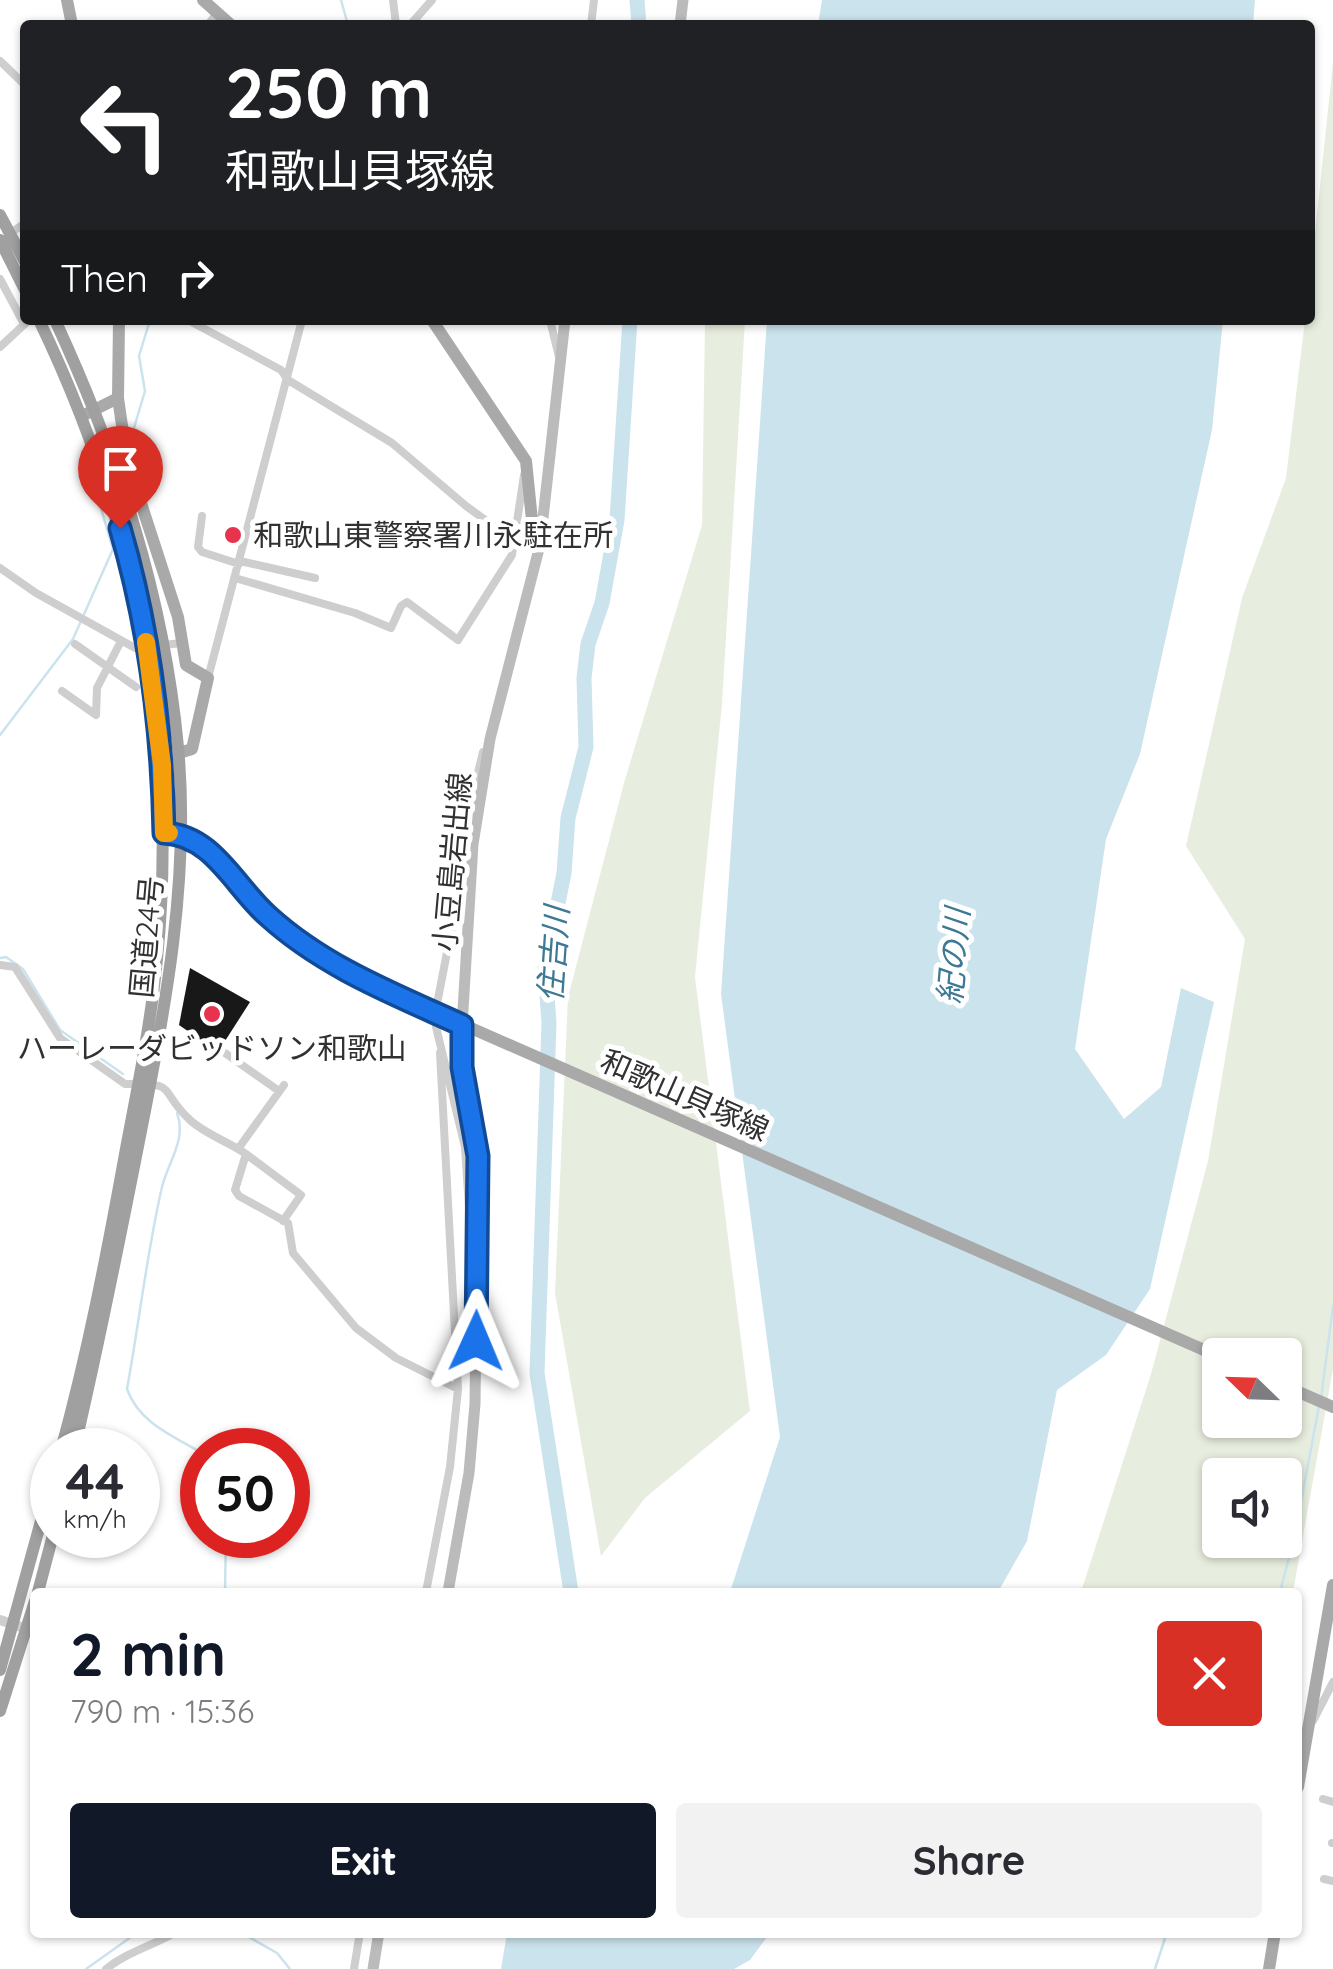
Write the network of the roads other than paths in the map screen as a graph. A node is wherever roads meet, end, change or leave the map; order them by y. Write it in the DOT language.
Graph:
graph roads {
  1 [pos="203,0"];
  2 [pos="432,0"];
  3 [pos="218,12"];
  4 [pos="212,20"];
  5 [pos="226,20"];
  6 [pos="414,20"];
  7 [pos="0,60"];
  8 [pos="20,80"];
  9 [pos="0,215"];
  10 [pos="3,239"];
  11 [pos="20,278"];
  12 [pos="0,279"];
  13 [pos="20,311"];
  14 [pos="24,325"];
  15 [pos="41,325"];
  16 [pos="57,325"];
  17 [pos="119,325"];
  18 [pos="197,325"];
  19 [pos="301,325"];
  20 [pos="435,325"];
  21 [pos="551,325"];
  22 [pos="565,325"];
  23 [pos="0,347"];
  24 [pos="562,365"];
  25 [pos="288,380"];
  26 [pos="118,398"];
  27 [pos="95,406"];
  28 [pos="82,416"];
  29 [pos="526,461"];
  30 [pos="202,516"];
  31 [pos="514,540"];
  32 [pos="540,546"];
  33 [pos="240,562"];
  34 [pos="0,568"];
  35 [pos="235,578"];
  36 [pos="316,578"];
  37 [pos="121,640"];
  38 [pos="182,643"];
  39 [pos="75,644"];
  40 [pos="164,646"];
  41 [pos="147,647"];
  42 [pos="107,667"];
  43 [pos="208,678"];
  44 [pos="136,687"];
  45 [pos="62,691"];
  46 [pos="490,739"];
  47 [pos="178,753"];
  48 [pos="164,833"];
  49 [pos="179,834"];
  50 [pos="0,965"];
  51 [pos="434,1005"];
  52 [pos="462,1025"];
  53 [pos="436,1027"];
  54 [pos="440,1053"];
  55 [pos="226,1054"];
  56 [pos="144,1082"];
  57 [pos="242,1151"];
  58 [pos="283,1221"];
  59 [pos="477,1293"];
  60 [pos="1202,1349"];
  61 [pos="458,1389"];
  62 [pos="1302,1393"];
  63 [pos="1333,1406"];
  64 [pos="66,1428"];
  65 [pos="79,1428"];
  66 [pos="30,1548"];
  67 [pos="48,1558"];
  68 [pos="1333,1585"];
  69 [pos="39,1588"];
  70 [pos="427,1588"];
  71 [pos="449,1588"];
  72 [pos="30,1618"];
  73 [pos="6,1622"];
  74 [pos="27,1629"];
  75 [pos="0,1670"];
  76 [pos="1333,1682"];
  77 [pos="0,1711"];
  78 [pos="1306,1734"];
  79 [pos="1302,1760"];
  80 [pos="1323,1800"];
  81 [pos="1333,1802"];
  82 [pos="166,1938"];
  83 [pos="359,1938"];
  84 [pos="378,1938"];
  85 [pos="1274,1938"];
  86 [pos="106,1969"];
  87 [pos="354,1969"];
  88 [pos="373,1969"];
  89 [pos="1269,1969"];
  1 -- 3 [label="main road"];
  2 -- 6 [label="street"];
  3 -- 4 [label="street"];
  3 -- 5 [label="main road"];
  7 -- 8 [label="street"];
  9 -- 10 [label="highway"];
  10 -- 11 [label="highway"];
  12 -- 13 [label="street"];
  14 -- 23 [label="street"];
  15 -- 28 [label="highway, 国道24号"];
  16 -- 27 [label="highway, 国道24号"];
  17 -- 26 [label="main road"];
  18 -- 25 [label="street"];
  19 -- 25 [label="street"];
  20 -- 29 [label="main road"];
  21 -- 24 [label="street"];
  22 -- 24 [label="main road, 小豆島岩出線"];
  24 -- 32 [label="main road, 小豆島岩出線"];
  25 -- 31 [label="street"];
  25 -- 33 [label="street"];
  26 -- 27 [label="main road"];
  26 -- 38 [label="main road"];
  27 -- 28 [label="main road"];
  27 -- 40 [label="highway, 国道24号"];
  28 -- 41 [label="highway, 国道24号"];
  29 -- 31 [label="street"];
  29 -- 32 [label="main road"];
  30 -- 33 [label="street"];
  31 -- 35 [label="street"];
  32 -- 46 [label="main road, 小豆島岩出線"];
  33 -- 35 [label="street"];
  33 -- 36 [label="street"];
  34 -- 37 [label="street"];
  35 -- 43 [label="street"];
  37 -- 41 [label="street"];
  37 -- 42 [label="street"];
  38 -- 40 [label="street"];
  38 -- 43 [label="main road"];
  39 -- 42 [label="street"];
  40 -- 41 [label="street"];
  40 -- 47 [label="highway, 国道24号"];
  41 -- 48 [label="highway, 国道24号"];
  42 -- 44 [label="street"];
  42 -- 45 [label="street"];
  43 -- 47 [label="main road"];
  46 -- 51 [label="street"];
  46 -- 52 [label="main road, 小豆島岩出線"];
  47 -- 49 [label="highway, 国道24号"];
  48 -- 49 [label="main road"];
  48 -- 56 [label="highway, 国道24号"];
  49 -- 51 [label="main road, 和歌山貝塚線"];
  49 -- 56 [label="highway, 国道24号"];
  50 -- 56 [label="street"];
  51 -- 52 [label="main road, 和歌山貝塚線"];
  52 -- 59 [label="main road, 小豆島岩出線"];
  52 -- 60 [label="main road, 和歌山貝塚線"];
  53 -- 54 [label="street"];
  54 -- 59 [label="street"];
  54 -- 61 [label="street"];
  55 -- 57 [label="street"];
  56 -- 57 [label="street"];
  56 -- 64 [label="highway, 国道24号"];
  56 -- 65 [label="highway, 国道24号"];
  57 -- 58 [label="street"];
  57 -- 58 [label="street"];
  58 -- 61 [label="street"];
  59 -- 71 [label="main road, 小豆島岩出線"];
  61 -- 70 [label="street"];
  62 -- 63 [label="main road"];
  66 -- 73 [label="highway"];
  67 -- 69 [label="highway"];
  68 -- 78 [label="main road"];
  72 -- 74 [label="highway"];
  73 -- 74 [label="street"];
  73 -- 75 [label="highway"];
  74 -- 77 [label="highway"];
  76 -- 78 [label="street"];
  78 -- 79 [label="main road"];
  80 -- 81 [label="street"];
  82 -- 86 [label="street"];
  83 -- 87 [label="street"];
  84 -- 88 [label="main road"];
  85 -- 89 [label="main road"];
}
